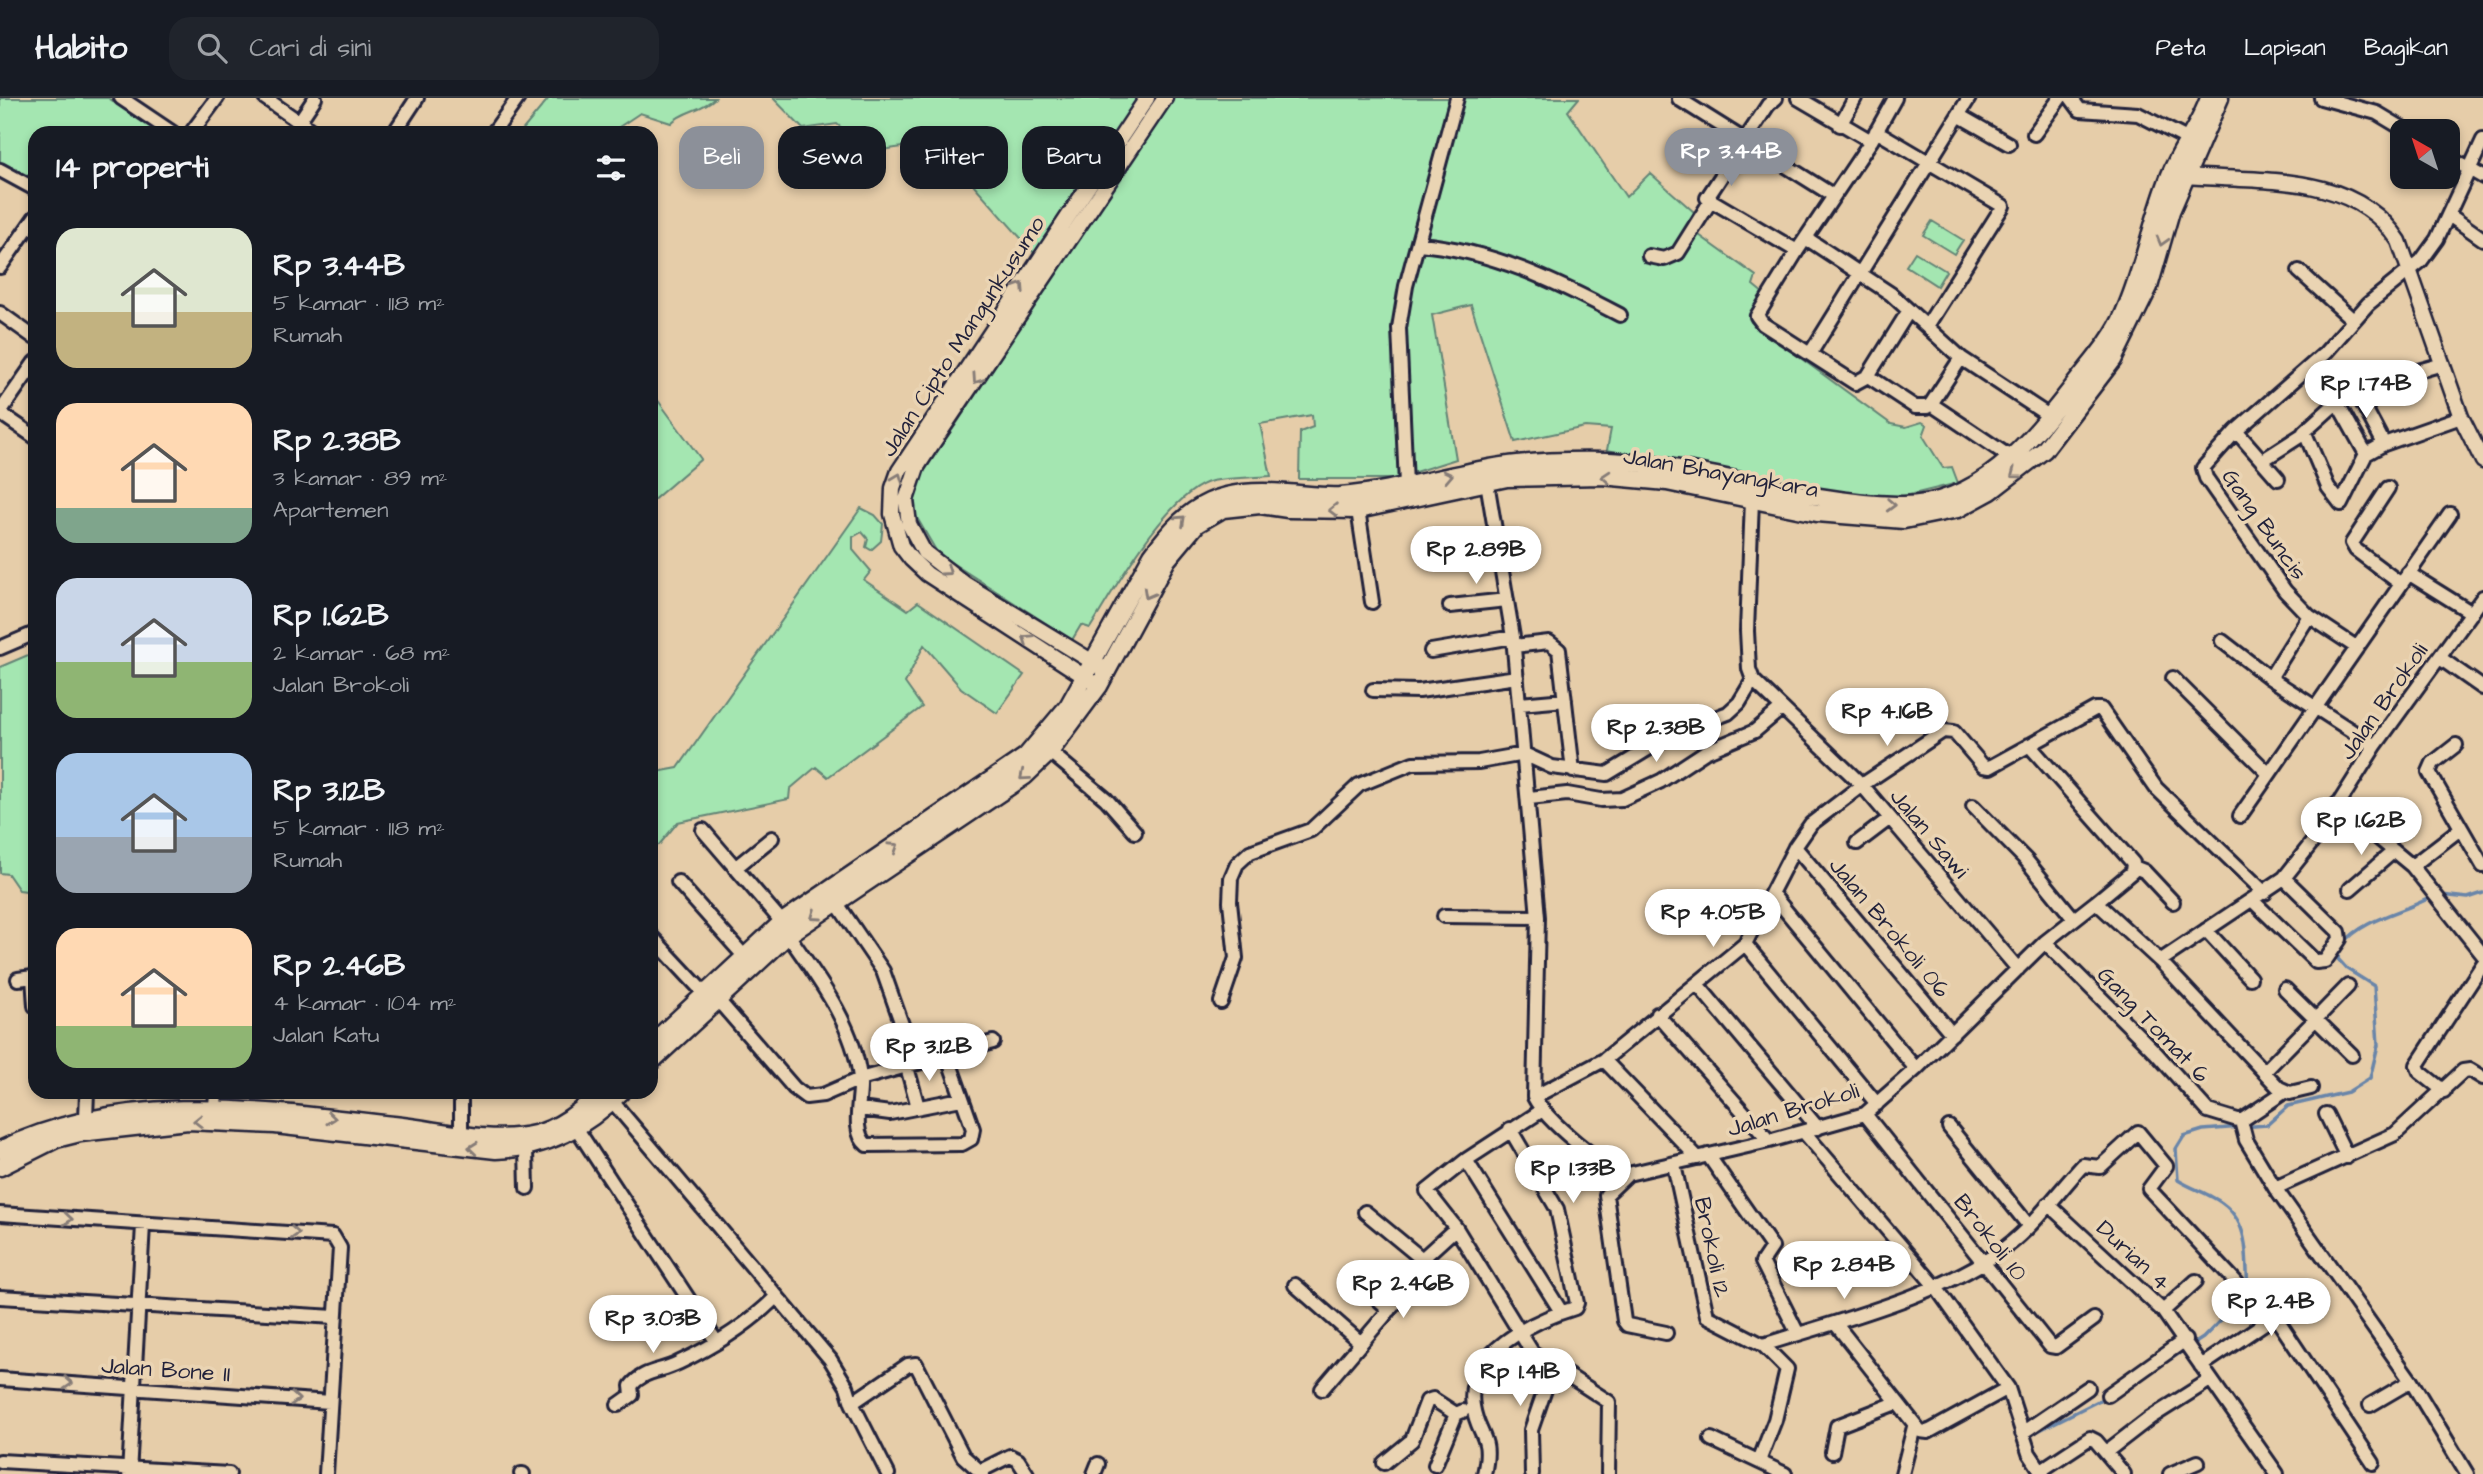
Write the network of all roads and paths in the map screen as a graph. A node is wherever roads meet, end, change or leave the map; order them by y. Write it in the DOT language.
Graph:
graph roads {
  1 [pos="121,98"];
  2 [pos="217,98"];
  3 [pos="265,98"];
  4 [pos="315,98"];
  5 [pos="417,98"];
  6 [pos="518,98"];
  7 [pos="1147,98"];
  8 [pos="1165,98"];
  9 [pos="1457,98"];
  10 [pos="1776,98"];
  11 [pos="1798,98"];
  12 [pos="1854,98"];
  13 [pos="1895,98"];
  14 [pos="1969,98"];
  15 [pos="2209,98"];
  16 [pos="2220,98"];
  17 [pos="2321,98"];
  18 [pos="1679,99"];
  19 [pos="2066,99"];
  20 [pos="1960,116"];
  21 [pos="2390,121"];
  22 [pos="299,122"];
  23 [pos="1840,125"];
  24 [pos="163,126"];
  25 [pos="196,126"];
  26 [pos="305,126"];
  27 [pos="399,126"];
  28 [pos="498,126"];
  29 [pos="2034,134"];
  30 [pos="1873,136"];
  31 [pos="1745,139"];
  32 [pos="2187,139"];
  33 [pos="2483,140"];
  34 [pos="2009,144"];
  35 [pos="1929,164"];
  36 [pos="2460,164"];
  37 [pos="0,170"];
  38 [pos="2469,170"];
  39 [pos="2178,174"];
  40 [pos="2483,177"];
  41 [pos="28,185"];
  42 [pos="1834,196"];
  43 [pos="1710,202"];
  44 [pos="2449,215"];
  45 [pos="1066,218"];
  46 [pos="28,227"];
  47 [pos="1080,227"];
  48 [pos="1806,238"];
  49 [pos="2483,239"];
  50 [pos="1419,244"];
  51 [pos="1797,251"];
  52 [pos="1649,256"];
  53 [pos="0,267"];
  54 [pos="2300,271"];
  55 [pos="1860,272"];
  56 [pos="2409,273"];
  57 [pos="1908,312"];
  58 [pos="0,313"];
  59 [pos="1620,315"];
  60 [pos="2353,320"];
  61 [pos="1927,326"];
  62 [pos="28,333"];
  63 [pos="1810,354"];
  64 [pos="1961,358"];
  65 [pos="2443,364"];
  66 [pos="28,372"];
  67 [pos="1868,376"];
  68 [pos="2393,378"];
  69 [pos="2337,402"];
  70 [pos="1931,404"];
  71 [pos="0,412"];
  72 [pos="2461,417"];
  73 [pos="2056,421"];
  74 [pos="2236,431"];
  75 [pos="2304,432"];
  76 [pos="28,433"];
  77 [pos="2384,444"];
  78 [pos="2366,454"];
  79 [pos="2013,459"];
  80 [pos="2263,460"];
  81 [pos="2483,461"];
  82 [pos="2278,479"];
  83 [pos="1487,482"];
  84 [pos="1406,485"];
  85 [pos="2388,488"];
  86 [pos="1782,499"];
  87 [pos="1752,500"];
  88 [pos="1818,505"];
  89 [pos="1358,510"];
  90 [pos="2450,514"];
  91 [pos="2405,578"];
  92 [pos="2483,597"];
  93 [pos="1507,600"];
  94 [pos="1372,602"];
  95 [pos="1450,606"];
  96 [pos="2472,612"];
  97 [pos="2309,616"];
  98 [pos="28,636"];
  99 [pos="1514,641"];
  100 [pos="2222,641"];
  101 [pos="2356,647"];
  102 [pos="0,648"];
  103 [pos="1432,651"];
  104 [pos="2440,658"];
  105 [pos="1099,664"];
  106 [pos="1084,677"];
  107 [pos="1517,677"];
  108 [pos="2173,678"];
  109 [pos="2270,678"];
  110 [pos="1755,683"];
  111 [pos="1099,686"];
  112 [pos="2483,688"];
  113 [pos="1373,690"];
  114 [pos="1565,700"];
  115 [pos="1520,704"];
  116 [pos="1777,705"];
  117 [pos="2315,706"];
  118 [pos="2029,745"];
  119 [pos="2375,746"];
  120 [pos="2456,746"];
  121 [pos="1050,752"];
  122 [pos="1524,754"];
  123 [pos="1573,771"];
  124 [pos="2269,774"];
  125 [pos="1862,785"];
  126 [pos="1529,794"];
  127 [pos="2337,804"];
  128 [pos="1973,807"];
  129 [pos="2240,816"];
  130 [pos="1890,818"];
  131 [pos="2460,829"];
  132 [pos="703,830"];
  133 [pos="1135,832"];
  134 [pos="772,838"];
  135 [pos="1857,843"];
  136 [pos="1795,847"];
  137 [pos="2394,851"];
  138 [pos="2412,866"];
  139 [pos="2483,866"];
  140 [pos="2134,867"];
  141 [pos="735,868"];
  142 [pos="871,870"];
  143 [pos="2284,878"];
  144 [pos="678,883"];
  145 [pos="2350,889"];
  146 [pos="2265,893"];
  147 [pos="1772,894"];
  148 [pos="2253,901"];
  149 [pos="836,902"];
  150 [pos="2096,902"];
  151 [pos="2173,902"];
  152 [pos="1444,915"];
  153 [pos="1538,917"];
  154 [pos="2074,919"];
  155 [pos="785,929"];
  156 [pos="2206,930"];
  157 [pos="2045,942"];
  158 [pos="658,943"];
  159 [pos="1745,944"];
  160 [pos="2483,955"];
  161 [pos="744,956"];
  162 [pos="2160,961"];
  163 [pos="2483,964"];
  164 [pos="2018,969"];
  165 [pos="28,978"];
  166 [pos="2250,978"];
  167 [pos="18,979"];
  168 [pos="1697,984"];
  169 [pos="2348,986"];
  170 [pos="2286,989"];
  171 [pos="710,996"];
  172 [pos="1221,1002"];
  173 [pos="1657,1014"];
  174 [pos="2316,1018"];
  175 [pos="658,1032"];
  176 [pos="905,1033"];
  177 [pos="1952,1034"];
  178 [pos="993,1042"];
  179 [pos="658,1054"];
  180 [pos="947,1055"];
  181 [pos="2352,1055"];
  182 [pos="1604,1060"];
  183 [pos="906,1067"];
  184 [pos="1916,1069"];
  185 [pos="2264,1072"];
  186 [pos="2483,1078"];
  187 [pos="860,1079"];
  188 [pos="2311,1088"];
  189 [pos="2444,1091"];
  190 [pos="2284,1092"];
  191 [pos="1534,1097"];
  192 [pos="87,1099"];
  193 [pos="461,1099"];
  194 [pos="605,1099"];
  195 [pos="608,1099"];
  196 [pos="615,1099"];
  197 [pos="961,1099"];
  198 [pos="215,1100"];
  199 [pos="1877,1104"];
  200 [pos="918,1107"];
  201 [pos="860,1109"];
  202 [pos="1541,1111"];
  203 [pos="1865,1114"];
  204 [pos="2326,1114"];
  205 [pos="163,1116"];
  206 [pos="86,1118"];
  207 [pos="139,1118"];
  208 [pos="2242,1125"];
  209 [pos="1949,1127"];
  210 [pos="1818,1128"];
  211 [pos="578,1129"];
  212 [pos="1510,1129"];
  213 [pos="1804,1132"];
  214 [pos="461,1133"];
  215 [pos="1769,1141"];
  216 [pos="526,1149"];
  217 [pos="0,1150"];
  218 [pos="1703,1156"];
  219 [pos="2347,1157"];
  220 [pos="1466,1160"];
  221 [pos="1674,1165"];
  222 [pos="0,1167"];
  223 [pos="1628,1174"];
  224 [pos="527,1188"];
  225 [pos="2275,1188"];
  226 [pos="2048,1204"];
  227 [pos="1365,1212"];
  228 [pos="0,1214"];
  229 [pos="143,1225"];
  230 [pos="2029,1226"];
  231 [pos="1456,1228"];
  232 [pos="1422,1259"];
  233 [pos="1985,1261"];
  234 [pos="1354,1277"];
  235 [pos="2196,1281"];
  236 [pos="2237,1283"];
  237 [pos="1295,1286"];
  238 [pos="1935,1286"];
  239 [pos="2258,1289"];
  240 [pos="0,1297"];
  241 [pos="776,1297"];
  242 [pos="138,1306"];
  243 [pos="1390,1310"];
  244 [pos="1560,1310"];
  245 [pos="2163,1311"];
  246 [pos="2275,1316"];
  247 [pos="335,1317"];
  248 [pos="2094,1319"];
  249 [pos="1835,1322"];
  250 [pos="1666,1333"];
  251 [pos="1798,1334"];
  252 [pos="716,1340"];
  253 [pos="1361,1343"];
  254 [pos="2187,1344"];
  255 [pos="1529,1345"];
  256 [pos="1763,1345"];
  257 [pos="2201,1366"];
  258 [pos="1557,1368"];
  259 [pos="0,1379"];
  260 [pos="2210,1380"];
  261 [pos="2411,1381"];
  262 [pos="133,1388"];
  263 [pos="1322,1388"];
  264 [pos="2008,1388"];
  265 [pos="2088,1388"];
  266 [pos="2108,1395"];
  267 [pos="330,1402"];
  268 [pos="852,1403"];
  269 [pos="1896,1403"];
  270 [pos="618,1405"];
  271 [pos="2370,1405"];
  272 [pos="1473,1407"];
  273 [pos="1456,1414"];
  274 [pos="1914,1427"];
  275 [pos="2022,1433"];
  276 [pos="1711,1439"];
  277 [pos="1832,1452"];
  278 [pos="2106,1452"];
  279 [pos="0,1461"];
  280 [pos="1759,1461"];
  281 [pos="2197,1462"];
  282 [pos="1384,1463"];
  283 [pos="2373,1463"];
  284 [pos="1435,1465"];
  285 [pos="2040,1470"];
  286 [pos="130,1471"];
  287 [pos="981,1472"];
  288 [pos="229,1474"];
  289 [pos="326,1474"];
  290 [pos="888,1474"];
  291 [pos="1027,1474"];
  292 [pos="1484,1474"];
  293 [pos="1532,1474"];
  294 [pos="1608,1474"];
  295 [pos="1785,1474"];
  296 [pos="1902,1474"];
  297 [pos="2124,1474"];
  298 [pos="2170,1474"];
  299 [pos="2277,1474"];
  300 [pos="2467,1474"];
  1 -- 24 [label="street"];
  2 -- 25 [label="street"];
  3 -- 22 [label="street"];
  4 -- 22 [label="street"];
  5 -- 27 [label="street"];
  6 -- 28 [label="street"];
  7 -- 45 [label="street, Jalan Cipto Mangunkusumo"];
  8 -- 47 [label="street, Jalan Cipto Mangunkusumo"];
  9 -- 50 [label="street"];
  10 -- 31 [label="street"];
  11 -- 23 [label="street"];
  12 -- 23 [label="street"];
  13 -- 30 [label="street"];
  14 -- 20 [label="street"];
  15 -- 32 [label="main road"];
  16 -- 39 [label="main road"];
  17 -- 21 [label="street"];
  18 -- 31 [label="street"];
  19 -- 29 [label="street"];
  19 -- 32 [label="street"];
  20 -- 34 [label="street"];
  20 -- 35 [label="street"];
  22 -- 26 [label="street"];
  23 -- 30 [label="street"];
  30 -- 35 [label="street"];
  30 -- 42 [label="street"];
  31 -- 42 [label="street"];
  31 -- 43 [label="street"];
  32 -- 39 [label="main road"];
  33 -- 38 [label="street, Gang Buncis"];
  35 -- 55 [label="street"];
  35 -- 61 [label="street"];
  36 -- 38 [label="street"];
  37 -- 41 [label="street"];
  38 -- 40 [label="street"];
  38 -- 44 [label="street, Gang Buncis"];
  39 -- 56 [label="street"];
  39 -- 73 [label="main road, Jalan Bhayangkara"];
  42 -- 48 [label="street"];
  43 -- 51 [label="street"];
  43 -- 52 [label="street"];
  44 -- 49 [label="street"];
  44 -- 56 [label="street, Gang Buncis"];
  45 -- 47 [label="street"];
  106 -- 45 [label="street, Jalan Cipto Mangunkusumo, one-way"];
  46 -- 53 [label="street"];
  47 -- 105 [label="street, Jalan Cipto Mangunkusumo, one-way"];
  48 -- 51 [label="street"];
  48 -- 55 [label="street"];
  50 -- 59 [label="street"];
  50 -- 84 [label="street"];
  51 -- 63 [label="street"];
  54 -- 60 [label="street"];
  55 -- 57 [label="street"];
  55 -- 63 [label="street"];
  56 -- 60 [label="street, Gang Buncis"];
  56 -- 65 [label="street"];
  57 -- 61 [label="street"];
  57 -- 67 [label="street"];
  58 -- 62 [label="street"];
  60 -- 74 [label="street, Gang Buncis"];
  61 -- 64 [label="street"];
  63 -- 67 [label="street"];
  64 -- 70 [label="street"];
  64 -- 73 [label="street"];
  65 -- 68 [label="street"];
  65 -- 72 [label="street"];
  66 -- 71 [label="street"];
  67 -- 70 [label="street"];
  69 -- 75 [label="street"];
  69 -- 77 [label="street"];
  69 -- 78 [label="street"];
  70 -- 79 [label="street"];
  71 -- 76 [label="street"];
  72 -- 77 [label="street"];
  72 -- 81 [label="street"];
  73 -- 79 [label="main road, Jalan Bhayangkara"];
  73 -- 88 [label="main road, Jalan Bhayangkara, one-way"];
  74 -- 80 [label="street"];
  74 -- 97 [label="street, Gang Buncis"];
  75 -- 78 [label="street"];
  75 -- 80 [label="street"];
  77 -- 78 [label="street"];
  88 -- 79 [label="main road, Jalan Bhayangkara, one-way"];
  80 -- 82 [label="street"];
  87 -- 83 [label="main road, Jalan Bhayangkara, one-way"];
  83 -- 89 [label="main road, Jalan Bhayangkara"];
  83 -- 93 [label="street"];
  84 -- 86 [label="main road, Jalan Bhayangkara, one-way"];
  105 -- 84 [label="main road, Jalan Bhayangkara, one-way"];
  85 -- 91 [label="street"];
  86 -- 87 [label="main road, Jalan Bhayangkara"];
  86 -- 88 [label="main road, Jalan Bhayangkara"];
  87 -- 110 [label="street"];
  89 -- 94 [label="street"];
  89 -- 105 [label="main road, Jalan Bhayangkara, one-way"];
  90 -- 91 [label="street"];
  91 -- 96 [label="street"];
  91 -- 101 [label="street"];
  92 -- 96 [label="street, Jalan Brokoli"];
  93 -- 95 [label="street"];
  93 -- 99 [label="street"];
  96 -- 104 [label="street, Jalan Brokoli"];
  97 -- 101 [label="street, Gang Buncis"];
  97 -- 109 [label="street"];
  98 -- 102 [label="street"];
  99 -- 103 [label="street"];
  99 -- 107 [label="street"];
  99 -- 114 [label="street"];
  100 -- 109 [label="street"];
  101 -- 117 [label="street"];
  104 -- 112 [label="street"];
  104 -- 119 [label="street, Jalan Brokoli"];
  105 -- 106 [label="main road"];
  105 -- 111 [label="main road"];
  106 -- 111 [label="street, Jalan Cipto Mangunkusumo"];
  142 -- 106 [label="main road, one-way"];
  107 -- 113 [label="street"];
  107 -- 115 [label="street"];
  108 -- 124 [label="street"];
  109 -- 117 [label="street"];
  110 -- 116 [label="street, Jalan Sawi"];
  110 -- 123 [label="street"];
  111 -- 121 [label="main road"];
  114 -- 115 [label="street"];
  114 -- 123 [label="street"];
  115 -- 122 [label="street"];
  116 -- 125 [label="street, Jalan Sawi"];
  116 -- 126 [label="street"];
  117 -- 119 [label="street"];
  117 -- 124 [label="street"];
  118 -- 125 [label="street"];
  118 -- 140 [label="street"];
  118 -- 146 [label="street"];
  119 -- 127 [label="street, Jalan Brokoli"];
  120 -- 131 [label="street"];
  121 -- 133 [label="street"];
  121 -- 142 [label="main road, one-way"];
  122 -- 123 [label="street"];
  122 -- 126 [label="street"];
  122 -- 172 [label="street"];
  124 -- 129 [label="street"];
  125 -- 130 [label="street, Jalan Sawi"];
  125 -- 136 [label="street"];
  126 -- 153 [label="street"];
  127 -- 137 [label="street"];
  127 -- 143 [label="street, Jalan Brokoli"];
  128 -- 154 [label="street"];
  130 -- 135 [label="street"];
  130 -- 164 [label="street, Jalan Sawi"];
  131 -- 138 [label="street"];
  131 -- 139 [label="street"];
  132 -- 141 [label="street"];
  134 -- 141 [label="street"];
  136 -- 147 [label="street"];
  136 -- 177 [label="street, Jalan Brokoli 06"];
  137 -- 138 [label="street"];
  137 -- 145 [label="street"];
  138 -- 160 [label="street"];
  140 -- 150 [label="street, Jalan Brokoli"];
  140 -- 151 [label="street"];
  141 -- 155 [label="street"];
  142 -- 149 [label="main road"];
  142 -- 155 [label="main road"];
  143 -- 146 [label="street, Jalan Brokoli"];
  143 -- 148 [label="street"];
  144 -- 161 [label="street"];
  146 -- 148 [label="street, Jalan Brokoli"];
  147 -- 159 [label="street"];
  147 -- 184 [label="street"];
  148 -- 156 [label="street, Jalan Brokoli"];
  149 -- 155 [label="main road, one-way"];
  149 -- 176 [label="street"];
  150 -- 154 [label="street, Jalan Brokoli"];
  150 -- 162 [label="street"];
  152 -- 153 [label="street"];
  153 -- 191 [label="street"];
  154 -- 157 [label="street, Jalan Brokoli"];
  155 -- 161 [label="main road"];
  155 -- 171 [label="main road"];
  155 -- 187 [label="street"];
  156 -- 162 [label="street, Jalan Brokoli"];
  156 -- 166 [label="street"];
  157 -- 164 [label="street, Jalan Brokoli"];
  157 -- 208 [label="street, Gang Tomat 6"];
  158 -- 171 [label="street"];
  159 -- 168 [label="street"];
  159 -- 199 [label="street"];
  161 -- 171 [label="main road"];
  162 -- 185 [label="street"];
  163 -- 189 [label="street"];
  164 -- 177 [label="street, Jalan Brokoli"];
  165 -- 167 [label="street"];
  168 -- 173 [label="street"];
  168 -- 210 [label="street"];
  169 -- 174 [label="street"];
  170 -- 174 [label="street"];
  171 -- 175 [label="main road"];
  171 -- 179 [label="main road"];
  171 -- 187 [label="street"];
  173 -- 182 [label="street"];
  173 -- 215 [label="street"];
  174 -- 181 [label="street"];
  174 -- 185 [label="street"];
  177 -- 184 [label="street, Jalan Brokoli"];
  178 -- 180 [label="street"];
  180 -- 183 [label="street"];
  180 -- 197 [label="street"];
  182 -- 191 [label="street"];
  182 -- 218 [label="street"];
  183 -- 187 [label="street"];
  183 -- 200 [label="street"];
  184 -- 199 [label="street, Jalan Brokoli"];
  185 -- 190 [label="street"];
  186 -- 189 [label="street"];
  187 -- 201 [label="street"];
  188 -- 190 [label="street"];
  189 -- 219 [label="street"];
  190 -- 208 [label="street"];
  191 -- 202 [label="street"];
  192 -- 206 [label="street"];
  193 -- 214 [label="street"];
  194 -- 214 [label="main road"];
  195 -- 211 [label="main road"];
  196 -- 241 [label="street"];
  197 -- 200 [label="street"];
  197 -- 201 [label="street"];
  198 -- 205 [label="main road"];
  198 -- 214 [label="main road, one-way"];
  199 -- 203 [label="street, Jalan Brokoli"];
  200 -- 201 [label="street"];
  202 -- 212 [label="street"];
  202 -- 223 [label="street"];
  203 -- 210 [label="street, Jalan Brokoli"];
  203 -- 233 [label="street, Brokoli 10"];
  204 -- 219 [label="street"];
  205 -- 207 [label="main road"];
  216 -- 205 [label="main road, one-way"];
  206 -- 207 [label="main road"];
  206 -- 217 [label="main road"];
  207 -- 222 [label="main road"];
  208 -- 225 [label="street"];
  209 -- 230 [label="street"];
  210 -- 213 [label="street, Jalan Brokoli"];
  211 -- 216 [label="main road"];
  211 -- 252 [label="street"];
  212 -- 220 [label="street"];
  212 -- 244 [label="street"];
  213 -- 215 [label="street, Jalan Brokoli"];
  213 -- 238 [label="street"];
  215 -- 218 [label="street, Jalan Brokoli"];
  216 -- 224 [label="street"];
  218 -- 221 [label="street, Jalan Brokoli"];
  218 -- 251 [label="street"];
  219 -- 225 [label="street"];
  220 -- 231 [label="street"];
  220 -- 244 [label="street"];
  221 -- 223 [label="street, Jalan Brokoli"];
  221 -- 256 [label="street, Brokoli 12"];
  223 -- 250 [label="street"];
  225 -- 261 [label="street"];
  226 -- 230 [label="street"];
  226 -- 236 [label="street"];
  226 -- 245 [label="street, Durian 4"];
  227 -- 232 [label="street"];
  228 -- 229 [label="street, one-way"];
  229 -- 242 [label="street"];
  229 -- 247 [label="street, one-way"];
  230 -- 233 [label="street"];
  231 -- 232 [label="street"];
  231 -- 255 [label="street"];
  232 -- 243 [label="street"];
  233 -- 238 [label="street"];
  233 -- 248 [label="street, Brokoli 10"];
  234 -- 243 [label="street"];
  235 -- 245 [label="street"];
  237 -- 253 [label="street"];
  238 -- 249 [label="street"];
  238 -- 264 [label="street"];
  239 -- 246 [label="street"];
  240 -- 242 [label="street"];
  241 -- 252 [label="street"];
  241 -- 268 [label="street"];
  242 -- 247 [label="street"];
  242 -- 262 [label="street"];
  243 -- 253 [label="street"];
  244 -- 255 [label="street"];
  245 -- 254 [label="street, Durian 4"];
  246 -- 257 [label="street"];
  246 -- 283 [label="street"];
  247 -- 267 [label="street"];
  249 -- 251 [label="street"];
  249 -- 269 [label="street"];
  251 -- 256 [label="street"];
  252 -- 270 [label="street"];
  253 -- 263 [label="street"];
  254 -- 257 [label="street, Durian 4"];
  254 -- 266 [label="street"];
  255 -- 258 [label="street"];
  255 -- 272 [label="street"];
  256 -- 280 [label="street"];
  257 -- 260 [label="street, Durian 4"];
  258 -- 293 [label="street"];
  258 -- 294 [label="street"];
  259 -- 262 [label="street, Jalan Bone II, one-way"];
  260 -- 278 [label="street"];
  260 -- 299 [label="street, Durian 4"];
  261 -- 271 [label="street"];
  261 -- 300 [label="street"];
  262 -- 267 [label="street, Jalan Bone II, one-way"];
  262 -- 286 [label="street"];
  264 -- 274 [label="street"];
  264 -- 275 [label="street"];
  265 -- 275 [label="street"];
  267 -- 289 [label="street"];
  268 -- 287 [label="street"];
  268 -- 290 [label="street"];
  269 -- 274 [label="street"];
  269 -- 277 [label="street"];
  272 -- 273 [label="street"];
  272 -- 292 [label="street"];
  273 -- 282 [label="street"];
  273 -- 284 [label="street"];
  274 -- 296 [label="street"];
  275 -- 285 [label="street"];
  276 -- 280 [label="street"];
  278 -- 285 [label="street"];
  278 -- 297 [label="street"];
  279 -- 286 [label="street"];
  280 -- 295 [label="street"];
  281 -- 298 [label="street"];
  286 -- 288 [label="street"];
  287 -- 291 [label="street"];
}
